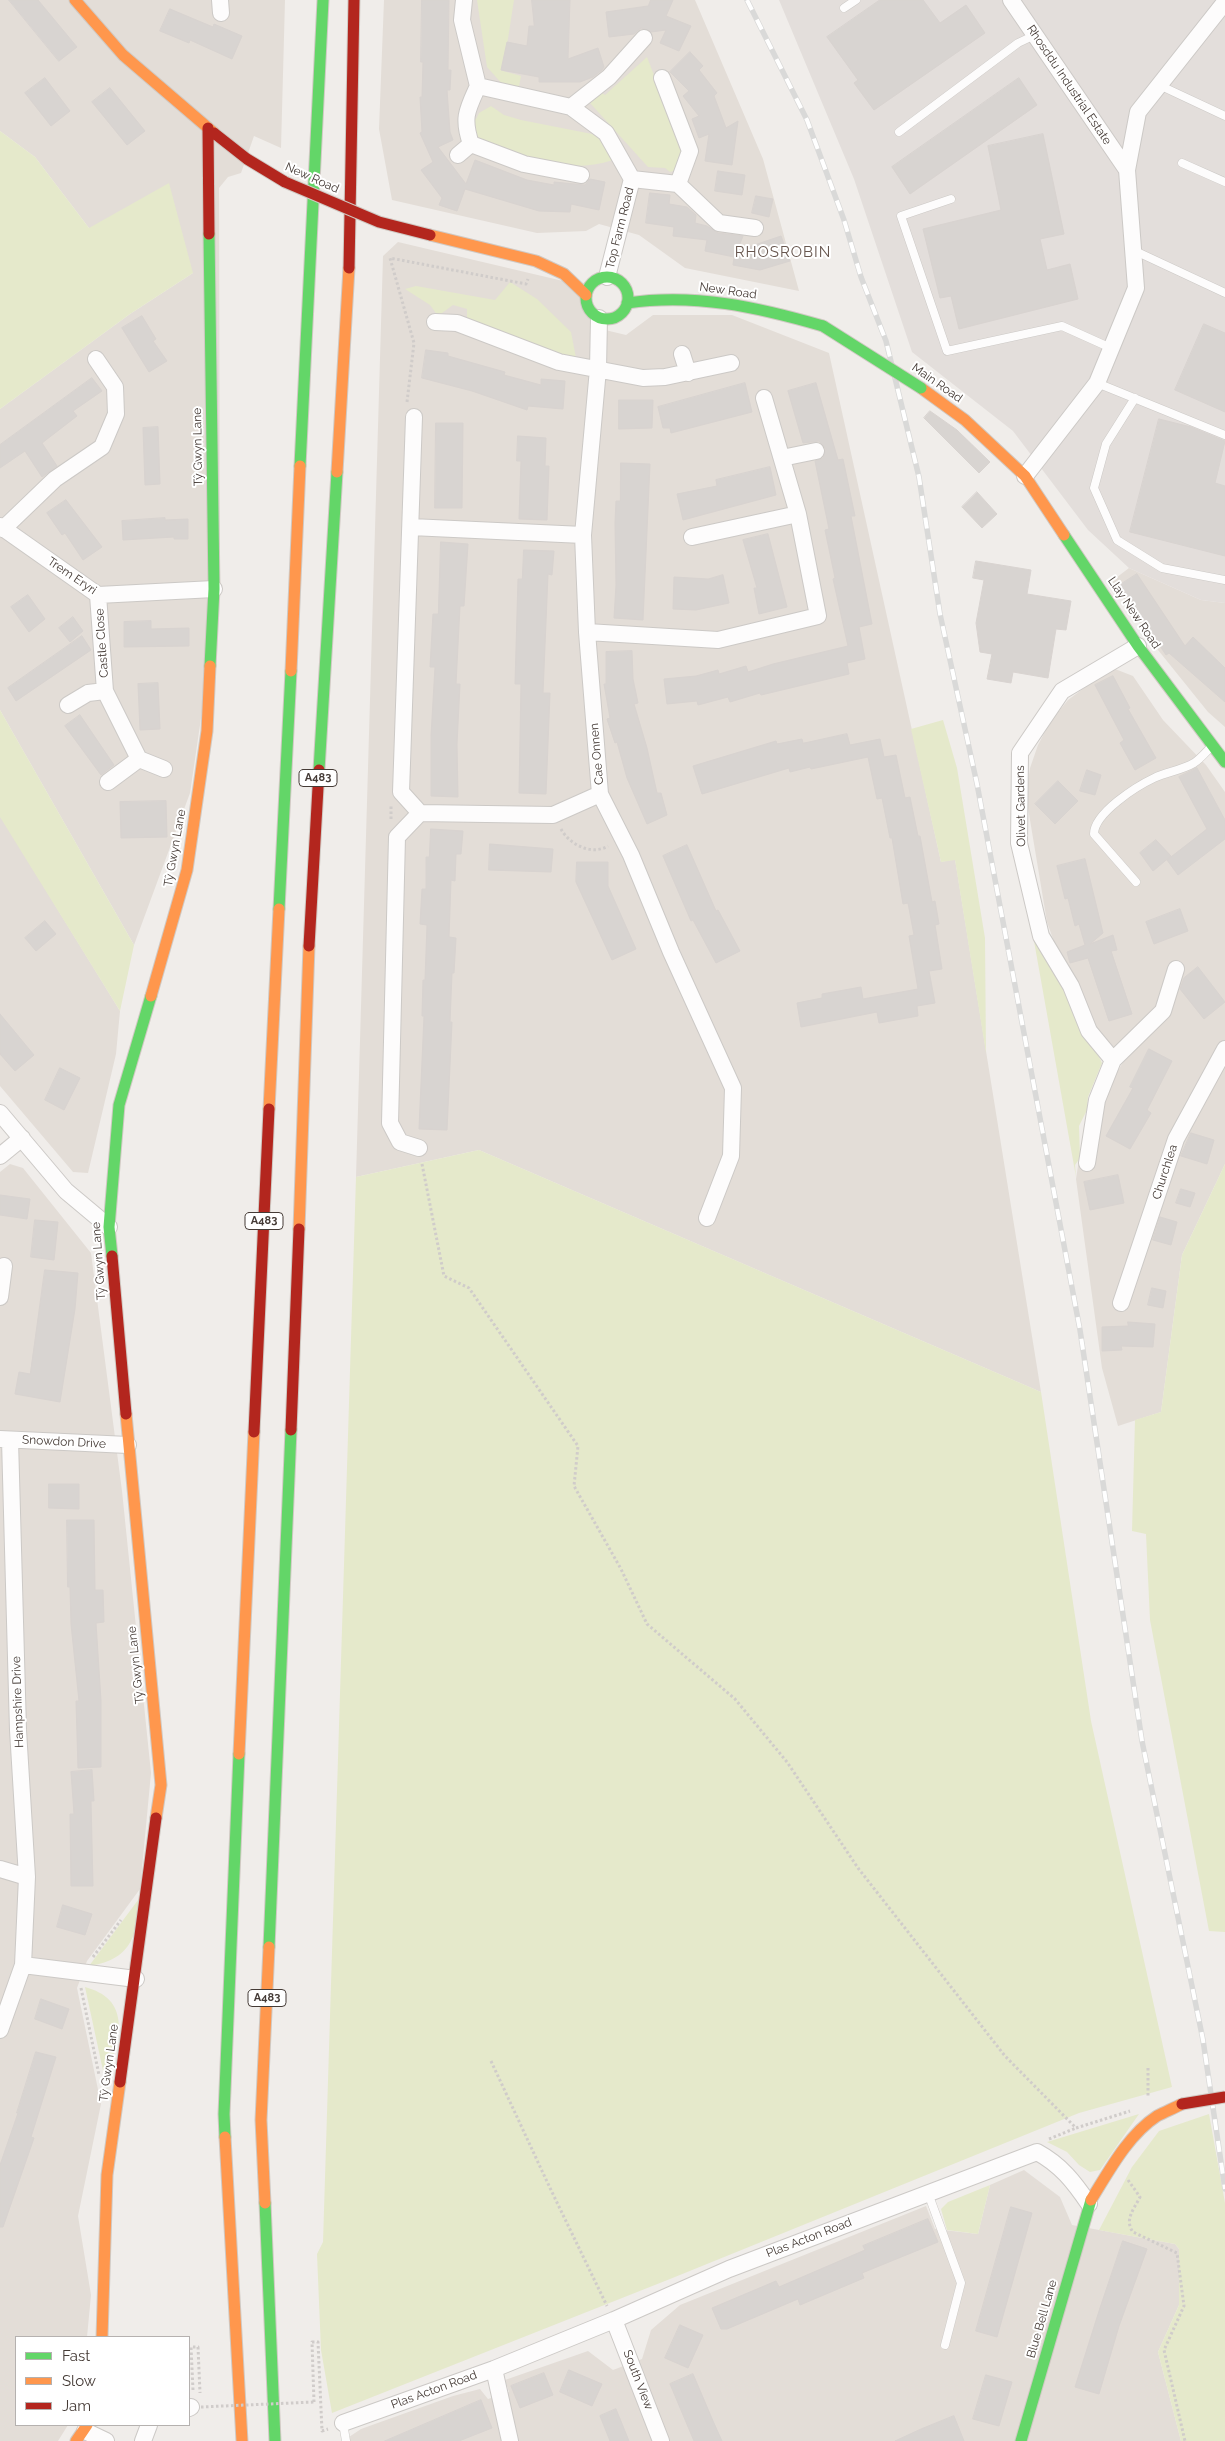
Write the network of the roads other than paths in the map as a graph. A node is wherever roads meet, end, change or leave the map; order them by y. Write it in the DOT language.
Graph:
graph roads {
  1 [pos="75,0"];
  2 [pos="322,0"];
  3 [pos="354,0"];
  4 [pos="464,0"];
  5 [pos="856,0"];
  6 [pos="1012,0"];
  7 [pos="1225,2"];
  8 [pos="844,8"];
  9 [pos="1035,35"];
  10 [pos="644,38"];
  11 [pos="662,78"];
  12 [pos="1159,85"];
  13 [pos="478,86"];
  14 [pos="571,107"];
  15 [pos="1225,116"];
  16 [pos="208,128"];
  17 [pos="899,132"];
  18 [pos="470,144"];
  19 [pos="458,155"];
  20 [pos="1182,163"];
  21 [pos="1127,170"];
  22 [pos="581,175"];
  23 [pos="632,179"];
  24 [pos="1225,182"];
  25 [pos="678,184"];
  26 [pos="951,199"];
  27 [pos="755,228"];
  28 [pos="1133,250"];
  29 [pos="607,278"];
  30 [pos="1225,293"];
  31 [pos="586,295"];
  32 [pos="627,303"];
  33 [pos="599,318"];
  34 [pos="435,322"];
  35 [pos="823,326"];
  36 [pos="1111,348"];
  37 [pos="682,354"];
  38 [pos="96,359"];
  39 [pos="731,363"];
  40 [pos="598,369"];
  41 [pos="688,373"];
  42 [pos="1097,383"];
  43 [pos="764,398"];
  44 [pos="1134,398"];
  45 [pos="410,411"];
  46 [pos="1225,435"];
  47 [pos="816,451"];
  48 [pos="782,458"];
  49 [pos="1025,476"];
  50 [pos="798,514"];
  51 [pos="1,527"];
  52 [pos="411,527"];
  53 [pos="583,535"];
  54 [pos="692,537"];
  55 [pos="1225,580"];
  56 [pos="214,589"];
  57 [pos="98,594"];
  58 [pos="587,632"];
  59 [pos="1138,646"];
  60 [pos="105,691"];
  61 [pos="68,705"];
  62 [pos="1213,746"];
  63 [pos="139,759"];
  64 [pos="1225,762"];
  65 [pos="164,769"];
  66 [pos="108,782"];
  67 [pos="600,794"];
  68 [pos="420,813"];
  69 [pos="1136,882"];
  70 [pos="1176,969"];
  71 [pos="1225,1049"];
  72 [pos="1113,1060"];
  73 [pos="0,1114"];
  74 [pos="22,1138"];
  75 [pos="421,1155"];
  76 [pos="0,1156"];
  77 [pos="1087,1163"];
  78 [pos="707,1218"];
  79 [pos="109,1227"];
  80 [pos="4,1266"];
  81 [pos="0,1297"];
  82 [pos="1121,1303"];
  83 [pos="5,1439"];
  84 [pos="128,1446"];
  85 [pos="0,1869"];
  86 [pos="27,1877"];
  87 [pos="23,1965"];
  88 [pos="136,1979"];
  89 [pos="0,2030"];
  90 [pos="1225,2097"];
  91 [pos="928,2193"];
  92 [pos="1088,2204"];
  93 [pos="614,2320"];
  94 [pos="102,2336"];
  95 [pos="945,2345"];
  96 [pos="494,2369"];
  97 [pos="272,2399"];
  98 [pos="342,2423"];
  99 [pos="149,2426"];
  100 [pos="83,2432"];
  101 [pos="106,2441"];
  102 [pos="143,2441"];
  103 [pos="242,2441"];
  104 [pos="275,2441"];
  105 [pos="281,2441"];
  106 [pos="346,2441"];
  107 [pos="510,2441"];
  108 [pos="661,2441"];
  109 [pos="1021,2441"];
  1 -- 16 [label="main road, New Road"];
  2 -- 103 [label="main road, A483"];
  3 -- 97 [label="main road, A483"];
  4 -- 13 [label="street"];
  5 -- 8 [label="lane"];
  6 -- 9 [label="street, Rhosddu Industrial Estate"];
  7 -- 12 [label="street, Rhosddu Industrial Estate"];
  9 -- 17 [label="lane"];
  9 -- 21 [label="street, Rhosddu Industrial Estate"];
  10 -- 14 [label="street"];
  11 -- 25 [label="street"];
  12 -- 15 [label="lane"];
  12 -- 21 [label="street, Rhosddu Industrial Estate"];
  13 -- 14 [label="street, Top Farm Road"];
  13 -- 18 [label="street"];
  14 -- 23 [label="street, Top Farm Road"];
  16 -- 31 [label="main road, New Road, bridge"];
  16 -- 56 [label="main road, Tŷ Gwyn Lane"];
  18 -- 19 [label="street"];
  18 -- 22 [label="street"];
  20 -- 24 [label="lane"];
  21 -- 28 [label="street, Rhosddu Industrial Estate"];
  23 -- 25 [label="street, Top Farm Road"];
  23 -- 29 [label="street, Top Farm Road"];
  25 -- 27 [label="street"];
  26 -- 36 [label="lane"];
  28 -- 30 [label="lane"];
  28 -- 36 [label="street, Rhosddu Industrial Estate"];
  29 -- 31 [label="main road"];
  29 -- 32 [label="main road"];
  31 -- 33 [label="main road, New Road"];
  32 -- 33 [label="main road"];
  32 -- 35 [label="main road, New Road"];
  33 -- 40 [label="street, Cae Onnen"];
  34 -- 40 [label="street"];
  35 -- 49 [label="main road, Main Road, bridge"];
  36 -- 42 [label="street, Rhosddu Industrial Estate"];
  37 -- 41 [label="street"];
  38 -- 51 [label="street"];
  39 -- 41 [label="street"];
  40 -- 41 [label="street"];
  40 -- 53 [label="street, Cae Onnen"];
  42 -- 44 [label="lane"];
  42 -- 49 [label="street, Rhosddu Industrial Estate"];
  43 -- 48 [label="street"];
  44 -- 46 [label="lane"];
  44 -- 55 [label="lane"];
  45 -- 52 [label="street"];
  47 -- 48 [label="street"];
  48 -- 50 [label="street"];
  49 -- 59 [label="main road, Llay New Road"];
  50 -- 54 [label="street"];
  50 -- 58 [label="street"];
  51 -- 57 [label="street, Trem Eryri"];
  52 -- 53 [label="street"];
  52 -- 68 [label="street"];
  53 -- 58 [label="street, Cae Onnen"];
  56 -- 57 [label="street, Trem Eryri"];
  56 -- 79 [label="main road, Tŷ Gwyn Lane"];
  57 -- 60 [label="street, Castle Close"];
  58 -- 67 [label="street, Cae Onnen"];
  59 -- 62 [label="main road, Llay New Road"];
  59 -- 72 [label="street, Olivet Gardens"];
  60 -- 61 [label="street, Castle Close"];
  60 -- 63 [label="street, Castle Close"];
  62 -- 64 [label="main road, Llay New Road"];
  62 -- 69 [label="lane"];
  63 -- 65 [label="street"];
  63 -- 66 [label="street"];
  67 -- 68 [label="street"];
  67 -- 78 [label="street, Cae Onnen"];
  68 -- 75 [label="street"];
  70 -- 72 [label="street"];
  71 -- 82 [label="street, Churchlea"];
  72 -- 77 [label="street"];
  73 -- 74 [label="street"];
  74 -- 76 [label="street"];
  74 -- 79 [label="street"];
  79 -- 84 [label="main road, Tŷ Gwyn Lane"];
  80 -- 81 [label="street"];
  83 -- 84 [label="street, Snowdon Drive"];
  83 -- 86 [label="street, Hampshire Drive"];
  84 -- 88 [label="main road, Tŷ Gwyn Lane"];
  85 -- 86 [label="street"];
  86 -- 87 [label="street, Hampshire Drive"];
  87 -- 88 [label="street"];
  87 -- 89 [label="street, Hampshire Drive"];
  88 -- 94 [label="main road, Tŷ Gwyn Lane"];
  90 -- 92 [label="main road, bridge"];
  91 -- 92 [label="street, Plas Acton Road"];
  91 -- 93 [label="street, Plas Acton Road"];
  91 -- 95 [label="lane"];
  92 -- 109 [label="main road, Blue Bell Lane"];
  93 -- 96 [label="street, Plas Acton Road"];
  93 -- 108 [label="street, South View"];
  96 -- 98 [label="street, Plas Acton Road"];
  96 -- 107 [label="street"];
  97 -- 104 [label="main road, A483"];
  97 -- 105 [label="main road, A483"];
  98 -- 106 [label="lane"];
  99 -- 102 [label="street"];
  100 -- 101 [label="street"];
}
